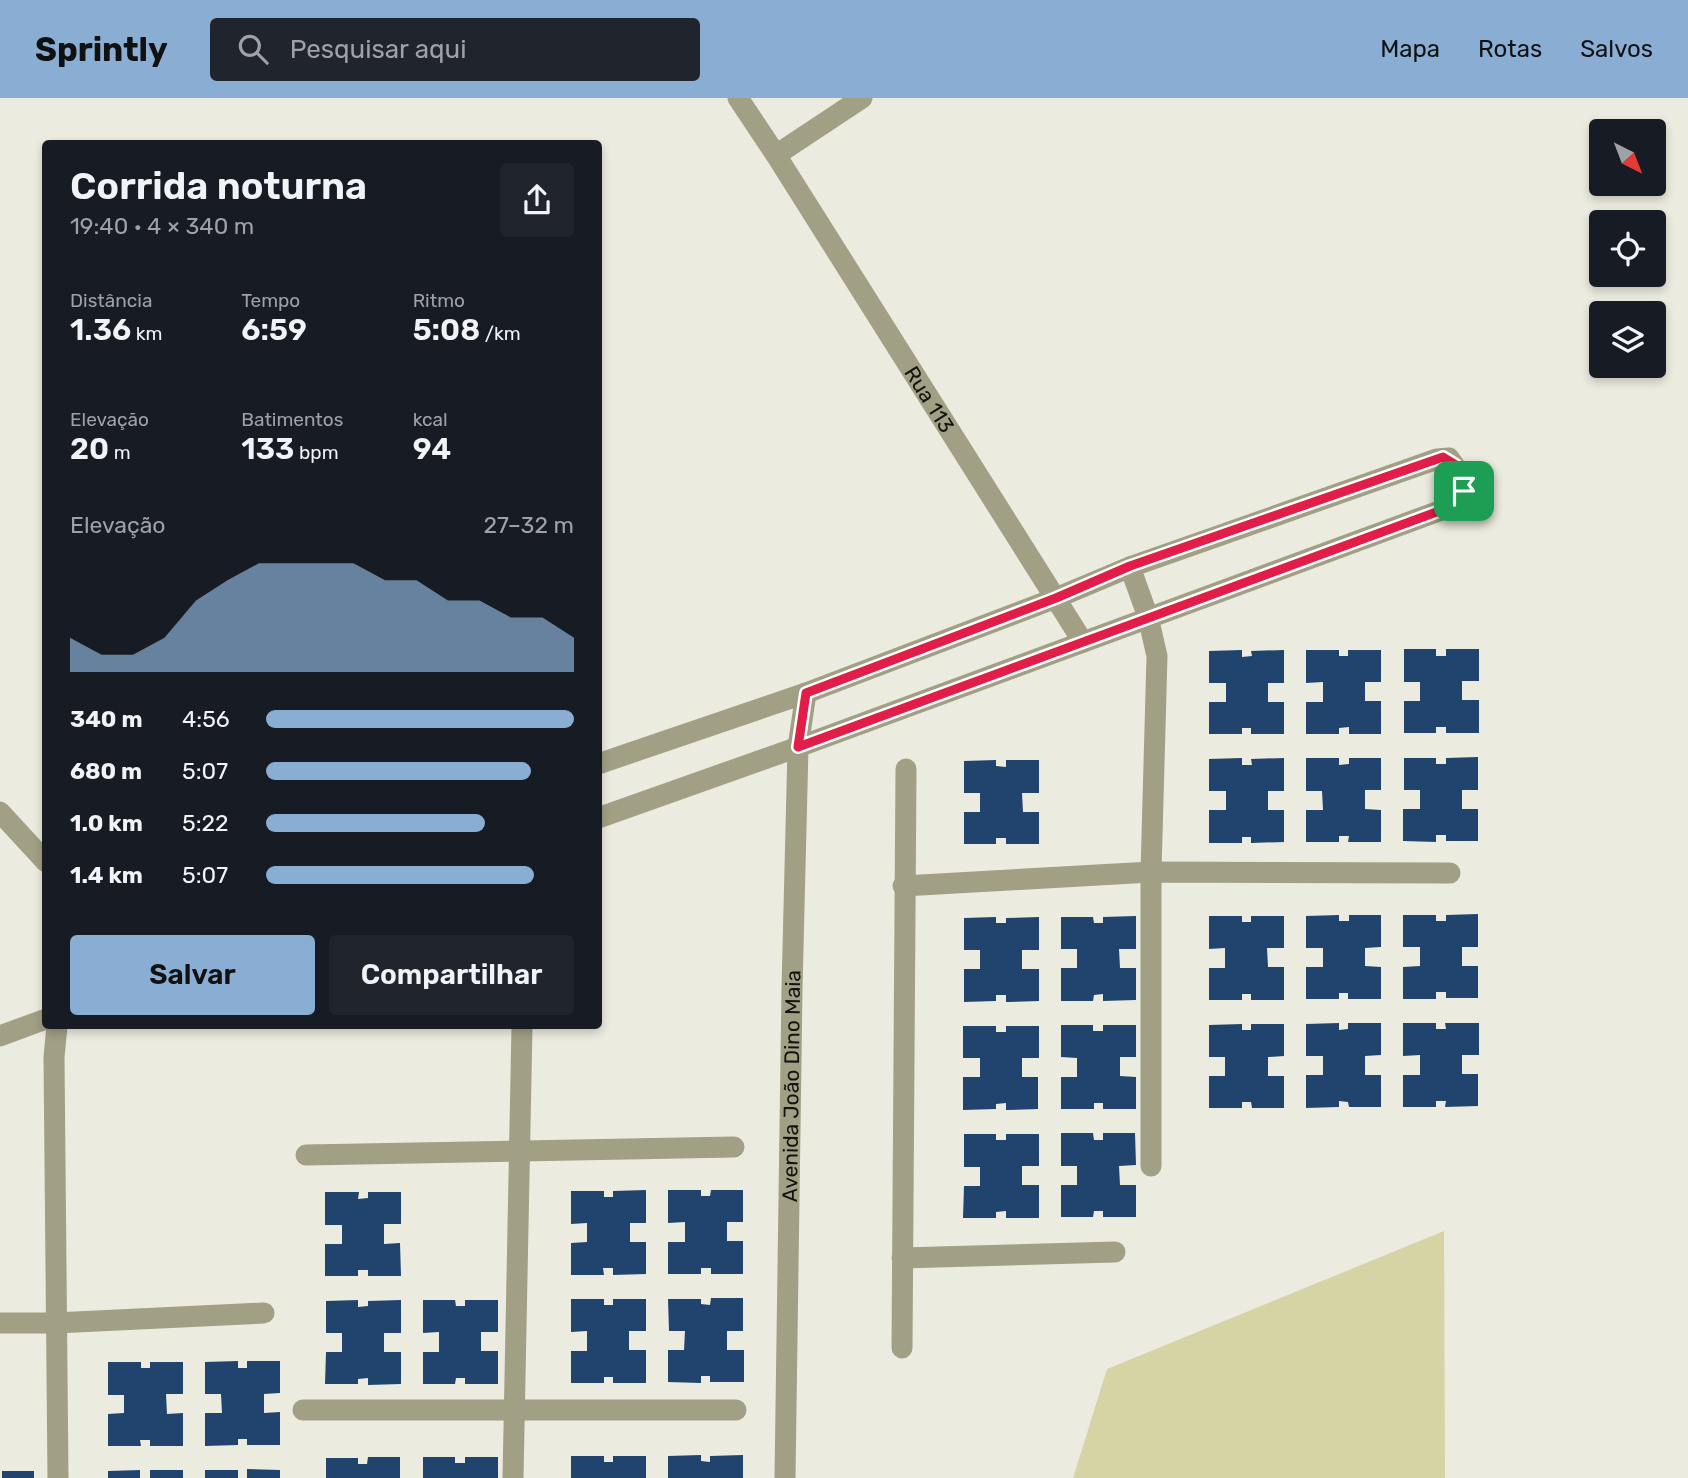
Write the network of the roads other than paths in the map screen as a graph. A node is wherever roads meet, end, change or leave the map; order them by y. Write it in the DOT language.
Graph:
graph roads {
  1 [pos="738,98"];
  2 [pos="862,98"];
  3 [pos="776,155"];
  4 [pos="1130,566"];
  5 [pos="1056,598"];
  6 [pos="1148,617"];
  7 [pos="1083,642"];
  8 [pos="806,693"];
  9 [pos="798,747"];
  10 [pos="602,763"];
  11 [pos="905,769"];
  12 [pos="0,812"];
  13 [pos="602,817"];
  14 [pos="42,858"];
  15 [pos="1152,872"];
  16 [pos="1450,873"];
  17 [pos="904,886"];
  18 [pos="42,1020"];
  19 [pos="57,1029"];
  20 [pos="522,1029"];
  21 [pos="0,1036"];
  22 [pos="734,1147"];
  23 [pos="519,1152"];
  24 [pos="306,1155"];
  25 [pos="1151,1166"];
  26 [pos="1115,1252"];
  27 [pos="902,1258"];
  28 [pos="264,1313"];
  29 [pos="0,1323"];
  30 [pos="55,1323"];
  31 [pos="902,1348"];
  32 [pos="303,1410"];
  33 [pos="736,1410"];
  34 [pos="514,1411"];
  35 [pos="58,1478"];
  36 [pos="513,1478"];
  37 [pos="785,1478"];
  1 -- 3 [label="street, Rua 113"];
  2 -- 3 [label="street"];
  3 -- 5 [label="street, Rua 113"];
  4 -- 5 [label="street"];
  4 -- 6 [label="street"];
  4 -- 6 [label="street"];
  5 -- 7 [label="street, Rua 113"];
  5 -- 8 [label="street"];
  6 -- 7 [label="street"];
  6 -- 15 [label="street"];
  7 -- 9 [label="street"];
  8 -- 9 [label="street, Avenida João Dino Maia"];
  8 -- 10 [label="street"];
  9 -- 13 [label="street"];
  9 -- 37 [label="street, Avenida João Dino Maia"];
  11 -- 17 [label="street"];
  12 -- 14 [label="street"];
  15 -- 16 [label="street"];
  15 -- 17 [label="street"];
  15 -- 25 [label="street"];
  17 -- 27 [label="street"];
  18 -- 21 [label="street"];
  19 -- 30 [label="street"];
  20 -- 23 [label="street"];
  22 -- 23 [label="street"];
  23 -- 24 [label="street"];
  23 -- 34 [label="street"];
  26 -- 27 [label="street"];
  27 -- 31 [label="street"];
  28 -- 30 [label="street"];
  29 -- 30 [label="street"];
  30 -- 35 [label="street"];
  32 -- 34 [label="street"];
  33 -- 34 [label="street"];
  34 -- 36 [label="street"];
}
